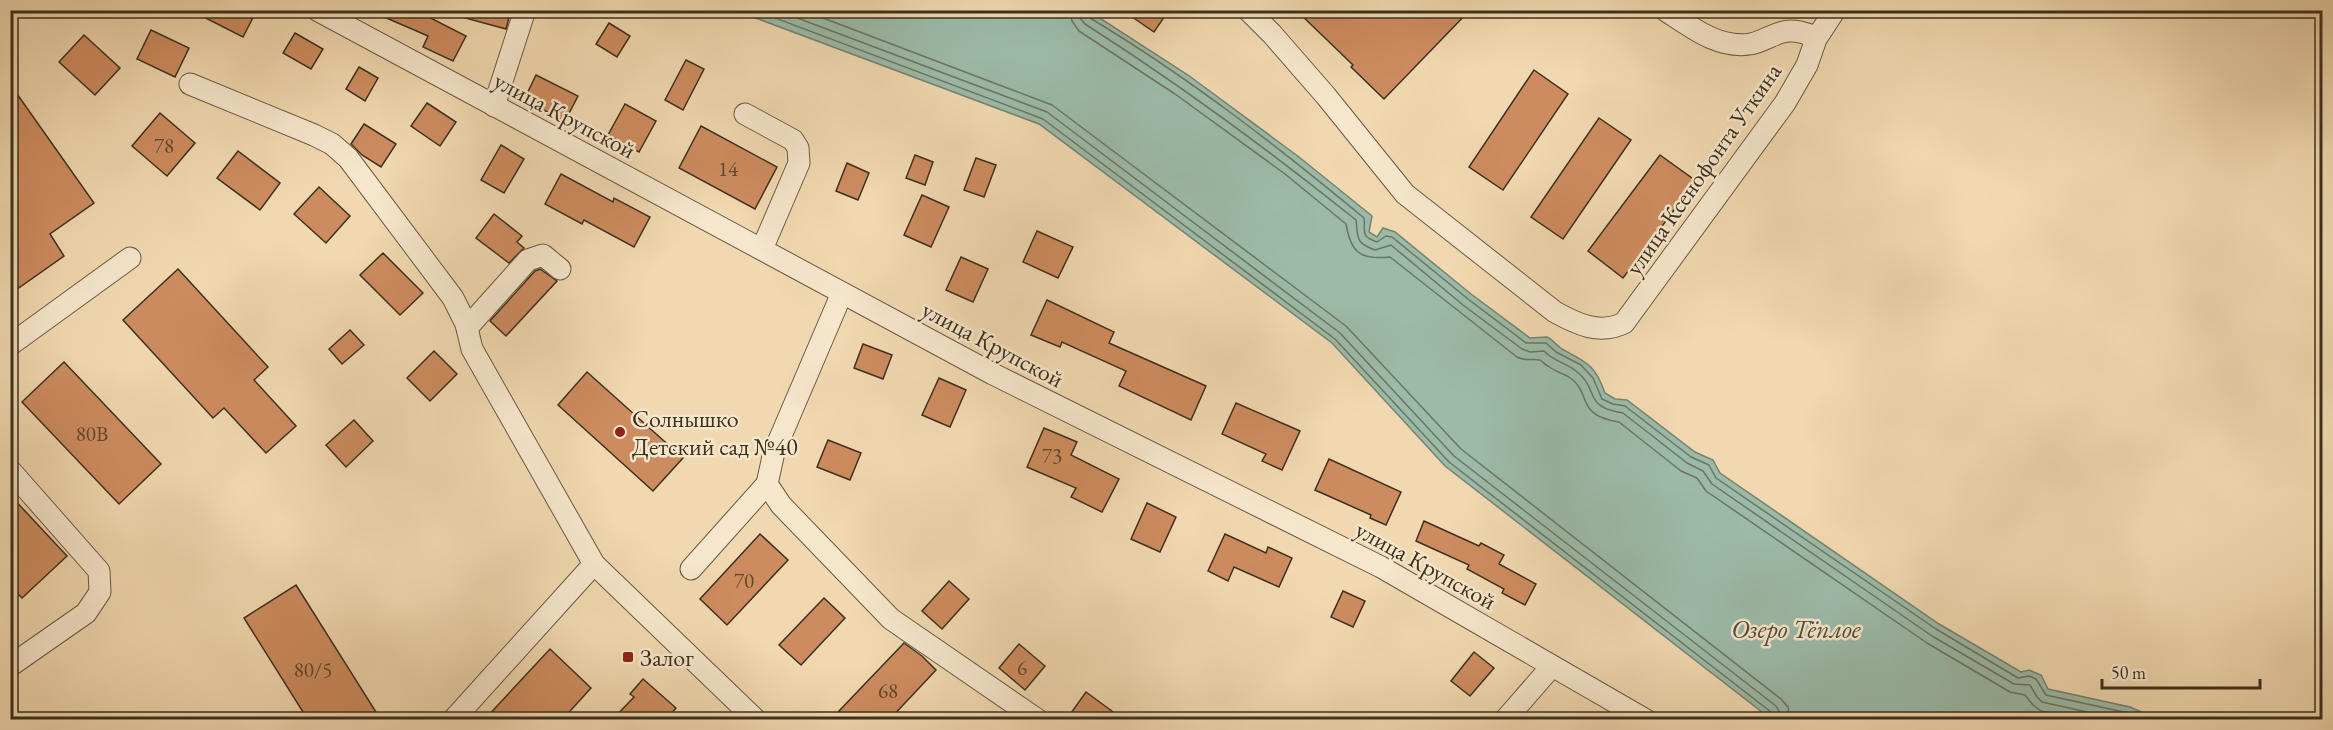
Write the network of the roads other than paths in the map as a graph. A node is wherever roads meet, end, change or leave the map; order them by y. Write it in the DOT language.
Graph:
graph roads {
  1 [pos="317,10"];
  2 [pos="525,10"];
  3 [pos="1248,10"];
  4 [pos="1665,10"];
  5 [pos="1829,13"];
  6 [pos="1817,37"];
  7 [pos="190,84"];
  8 [pos="494,106"];
  9 [pos="745,114"];
  10 [pos="762,249"];
  11 [pos="129,258"];
  12 [pos="560,269"];
  13 [pos="842,292"];
  14 [pos="467,328"];
  15 [pos="10,345"];
  16 [pos="10,470"];
  17 [pos="767,484"];
  18 [pos="594,564"];
  19 [pos="691,569"];
  20 [pos="10,666"];
  21 [pos="1552,666"];
  22 [pos="453,720"];
  23 [pos="756,720"];
  24 [pos="1038,720"];
  25 [pos="1505,720"];
  26 [pos="1647,720"];
  1 -- 8 [label="street, улица Крупской"];
  2 -- 8 [label="street"];
  3 -- 6 [label="street, улица Ксенофонта Уткина"];
  4 -- 6 [label="street"];
  5 -- 6 [label="street, улица Ксенофонта Уткина"];
  7 -- 14 [label="street"];
  8 -- 10 [label="street, улица Крупской"];
  9 -- 10 [label="street"];
  10 -- 13 [label="street, улица Крупской"];
  11 -- 15 [label="street"];
  12 -- 14 [label="street"];
  13 -- 17 [label="street"];
  13 -- 21 [label="street, улица Крупской"];
  14 -- 18 [label="street"];
  16 -- 20 [label="street"];
  17 -- 19 [label="street"];
  17 -- 24 [label="street"];
  18 -- 22 [label="street"];
  18 -- 23 [label="street"];
  21 -- 25 [label="street"];
  21 -- 26 [label="street, улица Крупской"];
}
